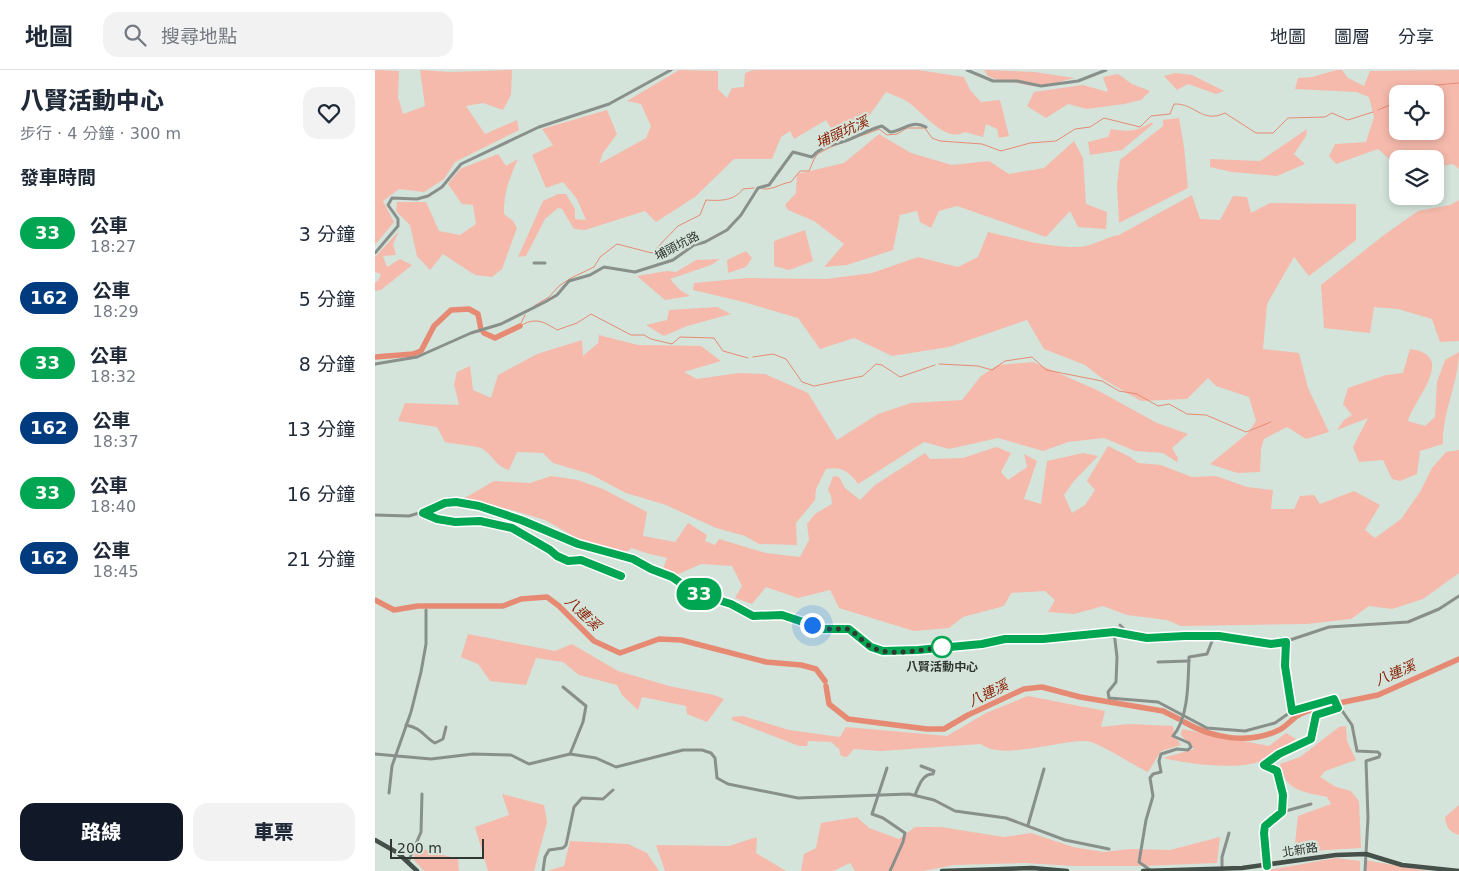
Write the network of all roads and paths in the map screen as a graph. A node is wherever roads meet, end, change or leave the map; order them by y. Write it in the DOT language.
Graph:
graph roads {
  1 [pos="671,70"];
  2 [pos="967,70"];
  3 [pos="1106,70"];
  4 [pos="927,126"];
  5 [pos="375,253"];
  6 [pos="534,263"];
  7 [pos="545,263"];
  8 [pos="375,364"];
  9 [pos="423,513"];
  10 [pos="375,515"];
  11 [pos="621,576"];
  12 [pos="1459,596"];
  13 [pos="426,610"];
  14 [pos="1120,625"];
  15 [pos="1114,632"];
  16 [pos="1121,632"];
  17 [pos="1214,636"];
  18 [pos="1286,642"];
  19 [pos="1189,661"];
  20 [pos="1158,662"];
  21 [pos="563,687"];
  22 [pos="1338,708"];
  23 [pos="1292,711"];
  24 [pos="1182,716"];
  25 [pos="407,725"];
  26 [pos="446,727"];
  27 [pos="375,754"];
  28 [pos="570,754"];
  29 [pos="395,756"];
  30 [pos="921,766"];
  31 [pos="887,768"];
  32 [pos="1044,769"];
  33 [pos="613,790"];
  34 [pos="389,793"];
  35 [pos="422,794"];
  36 [pos="915,795"];
  37 [pos="878,796"];
  38 [pos="1311,804"];
  39 [pos="1282,812"];
  40 [pos="1028,825"];
  41 [pos="1229,834"];
  42 [pos="375,840"];
  43 [pos="1109,849"];
  44 [pos="1366,854"];
  45 [pos="409,860"];
  46 [pos="1267,866"];
  47 [pos="1222,869"];
  48 [pos="417,871"];
  49 [pos="543,871"];
  50 [pos="890,871"];
  51 [pos="942,871"];
  52 [pos="1067,871"];
  53 [pos="1143,871"];
  54 [pos="1151,871"];
  55 [pos="1365,871"];
  56 [pos="1459,871"];
  1 -- 5 [label="street"];
  2 -- 3 [label="street"];
  4 -- 8 [label="street, 埔頭坑路"];
  6 -- 7 [label="street"];
  9 -- 10 [label="street"];
  9 -- 11 [label="street"];
  9 -- 15 [label="street"];
  12 -- 18 [label="street"];
  13 -- 25 [label="street"];
  14 -- 16 [label="street"];
  15 -- 16 [label="street"];
  15 -- 24 [label="street"];
  16 -- 17 [label="street"];
  17 -- 18 [label="street"];
  17 -- 19 [label="street"];
  18 -- 23 [label="street"];
  19 -- 20 [label="street"];
  19 -- 24 [label="street"];
  21 -- 28 [label="street"];
  22 -- 23 [label="street"];
  22 -- 39 [label="street"];
  22 -- 44 [label="street"];
  23 -- 24 [label="street"];
  24 -- 54 [label="street"];
  25 -- 26 [label="street"];
  25 -- 29 [label="street"];
  27 -- 29 [label="street"];
  28 -- 29 [label="street"];
  28 -- 37 [label="street"];
  29 -- 34 [label="street"];
  30 -- 36 [label="street"];
  31 -- 37 [label="street"];
  32 -- 40 [label="street"];
  33 -- 49 [label="street"];
  35 -- 45 [label="street"];
  36 -- 37 [label="street"];
  36 -- 40 [label="street"];
  37 -- 50 [label="street"];
  38 -- 39 [label="street"];
  39 -- 46 [label="street"];
  40 -- 43 [label="street"];
  41 -- 47 [label="street"];
  42 -- 45 [label="main road"];
  44 -- 46 [label="main road, 北新路"];
  44 -- 55 [label="street"];
  44 -- 56 [label="main road, 北新路"];
  45 -- 48 [label="main road"];
  46 -- 47 [label="main road, 北新路"];
  47 -- 54 [label="main road, 北新路"];
  51 -- 52 [label="main road"];
  53 -- 54 [label="main road, 北新路"];
}
